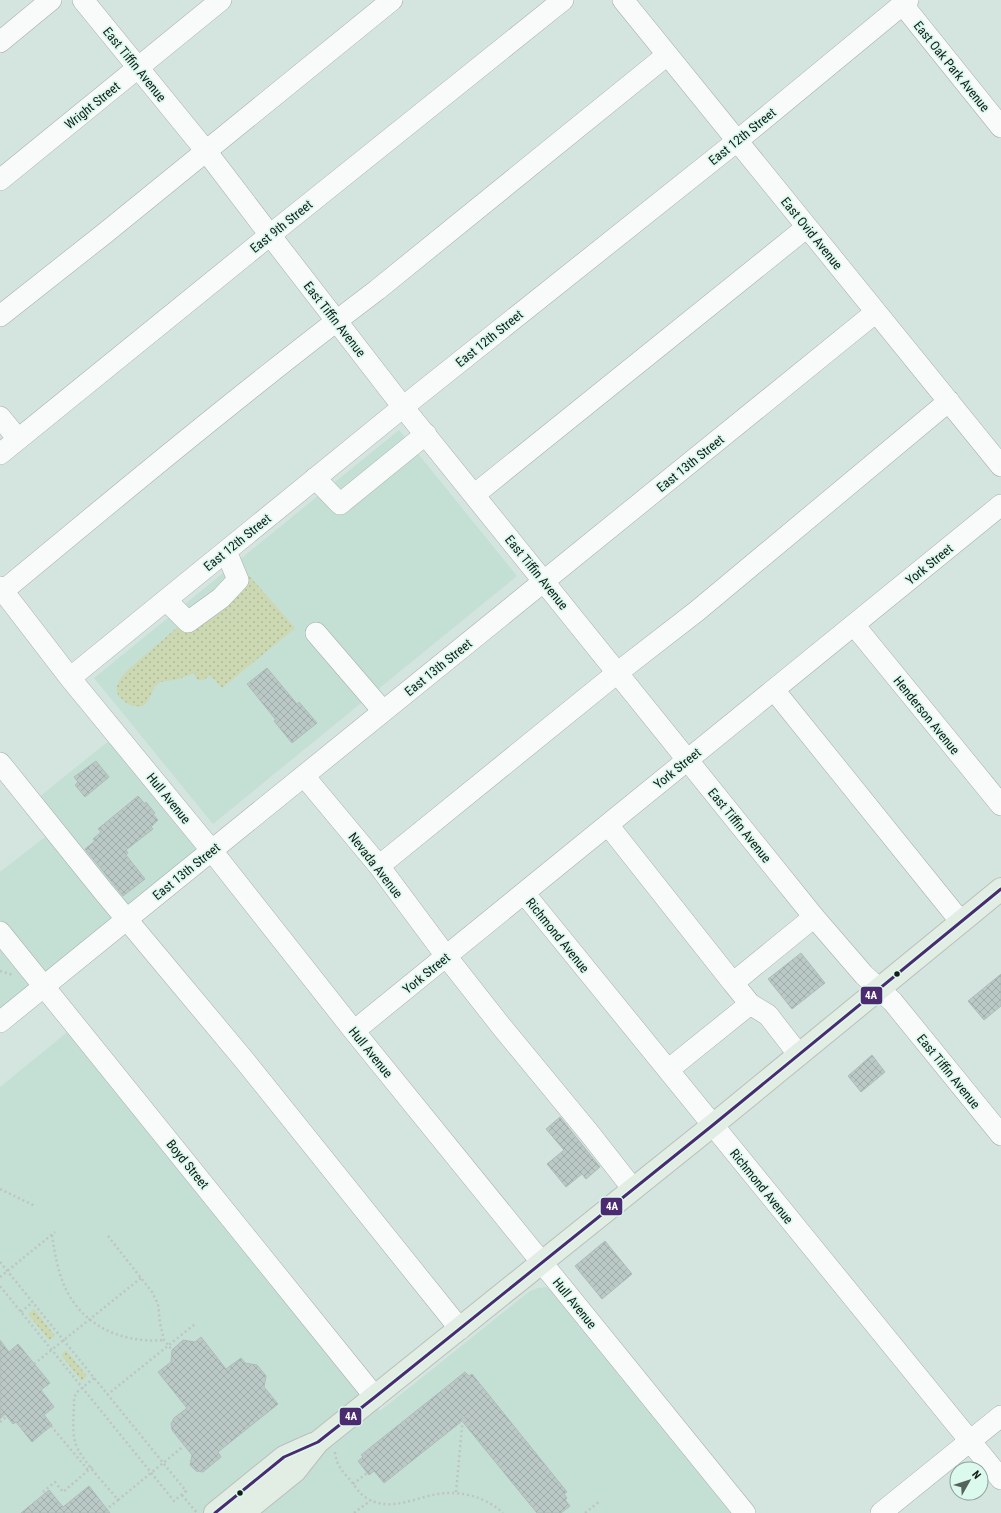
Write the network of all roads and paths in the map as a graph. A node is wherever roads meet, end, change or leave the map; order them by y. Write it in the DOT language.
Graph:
graph roads {
  1 [pos="51,0"];
  2 [pos="83,0"];
  3 [pos="222,0"];
  4 [pos="392,0"];
  5 [pos="563,0"];
  6 [pos="623,0"];
  7 [pos="906,2"];
  8 [pos="0,42"];
  9 [pos="667,55"];
  10 [pos="138,68"];
  11 [pos="1001,127"];
  12 [pos="737,141"];
  13 [pos="206,151"];
  14 [pos="0,180"];
  15 [pos="807,227"];
  16 [pos="270,235"];
  17 [pos="876,312"];
  18 [pos="0,316"];
  19 [pos="336,321"];
  20 [pos="949,402"];
  21 [pos="403,407"];
  22 [pos="0,417"];
  23 [pos="426,434"];
  24 [pos="18,439"];
  25 [pos="0,454"];
  26 [pos="1001,466"];
  27 [pos="315,478"];
  28 [pos="474,495"];
  29 [pos="1001,505"];
  30 [pos="226,552"];
  31 [pos="544,581"];
  32 [pos="2,589"];
  33 [pos="166,600"];
  34 [pos="854,625"];
  35 [pos="316,633"];
  36 [pos="617,673"];
  37 [pos="70,678"];
  38 [pos="774,690"];
  39 [pos="383,711"];
  40 [pos="687,760"];
  41 [pos="0,763"];
  42 [pos="304,776"];
  43 [pos="1001,805"];
  44 [pos="608,825"];
  45 [pos="212,851"];
  46 [pos="379,866"];
  47 [pos="1001,889"];
  48 [pos="524,893"];
  49 [pos="814,917"];
  50 [pos="126,920"];
  51 [pos="961,922"];
  52 [pos="0,932"];
  53 [pos="446,956"];
  54 [pos="733,983"];
  55 [pos="44,987"];
  56 [pos="878,988"];
  57 [pos="750,1004"];
  58 [pos="0,1022"];
  59 [pos="354,1031"];
  60 [pos="799,1055"];
  61 [pos="668,1070"];
  62 [pos="713,1125"];
  63 [pos="1001,1135"];
  64 [pos="0,1188"];
  65 [pos="633,1189"];
  66 [pos="35,1206"];
  67 [pos="55,1232"];
  68 [pos="52,1235"];
  69 [pos="108,1236"];
  70 [pos="0,1262"];
  71 [pos="542,1263"];
  72 [pos="8,1271"];
  73 [pos="0,1277"];
  74 [pos="141,1278"];
  75 [pos="0,1286"];
  76 [pos="33,1302"];
  77 [pos="21,1312"];
  78 [pos="90,1319"];
  79 [pos="195,1324"];
  80 [pos="460,1329"];
  81 [pos="164,1340"];
  82 [pos="64,1341"];
  83 [pos="168,1345"];
  84 [pos="52,1350"];
  85 [pos="172,1350"];
  86 [pos="34,1364"];
  87 [pos="94,1378"];
  88 [pos="82,1388"];
  89 [pos="107,1395"];
  90 [pos="375,1397"];
  91 [pos="7,1416"];
  92 [pos="463,1416"];
  93 [pos="1001,1416"];
  94 [pos="0,1422"];
  95 [pos="51,1426"];
  96 [pos="970,1441"];
  97 [pos="185,1446"];
  98 [pos="327,1447"];
  99 [pos="163,1463"];
  100 [pos="92,1468"];
  101 [pos="88,1470"];
  102 [pos="367,1472"];
  103 [pos="151,1473"];
  104 [pos="1001,1479"];
  105 [pos="353,1484"];
  106 [pos="43,1492"];
  107 [pos="456,1492"];
  108 [pos="182,1494"];
  109 [pos="118,1500"];
  110 [pos="371,1500"];
  111 [pos="600,1501"];
  112 [pos="107,1509"];
  113 [pos="197,1513"];
  114 [pos="215,1513"];
  115 [pos="243,1513"];
  116 [pos="354,1513"];
  117 [pos="503,1513"];
  118 [pos="585,1513"];
  119 [pos="746,1513"];
  120 [pos="881,1513"];
  1 -- 8 [label="street"];
  2 -- 10 [label="street, East Tiffin Avenue"];
  3 -- 10 [label="street, Wright Street"];
  4 -- 13 [label="street"];
  5 -- 16 [label="street, East 9th Street"];
  6 -- 9 [label="street, East Ovid Avenue"];
  7 -- 11 [label="street, East Oak Park Avenue"];
  7 -- 12 [label="street, East 12th Street"];
  9 -- 12 [label="street, East Ovid Avenue"];
  9 -- 19 [label="street"];
  10 -- 13 [label="street, East Tiffin Avenue"];
  10 -- 14 [label="street, Wright Street"];
  12 -- 15 [label="street, East Ovid Avenue"];
  12 -- 21 [label="street, East 12th Street"];
  13 -- 16 [label="street, East Tiffin Avenue"];
  13 -- 18 [label="street"];
  15 -- 17 [label="street, East Ovid Avenue"];
  15 -- 28 [label="street"];
  16 -- 19 [label="street, East Tiffin Avenue"];
  16 -- 24 [label="street, East 9th Street"];
  17 -- 20 [label="street, East Ovid Avenue"];
  17 -- 31 [label="street, East 13th Street"];
  19 -- 21 [label="street, East Tiffin Avenue"];
  19 -- 32 [label="street"];
  20 -- 26 [label="street, East Ovid Avenue"];
  20 -- 36 [label="street"];
  21 -- 23 [label="street, East Tiffin Avenue"];
  21 -- 27 [label="street, East 12th Street"];
  22 -- 24 [label="street"];
  23 -- 27 [label="street"];
  23 -- 28 [label="street, East Tiffin Avenue"];
  24 -- 25 [label="street, East 9th Street"];
  27 -- 30 [label="street, East 12th Street"];
  28 -- 31 [label="street, East Tiffin Avenue"];
  29 -- 34 [label="street, York Street"];
  30 -- 33 [label="street, East 12th Street"];
  30 -- 33 [label="street"];
  31 -- 36 [label="street, East Tiffin Avenue"];
  31 -- 39 [label="street, East 13th Street"];
  32 -- 37 [label="street, Hull Avenue"];
  33 -- 37 [label="street, East 12th Street"];
  34 -- 38 [label="street, York Street"];
  34 -- 43 [label="street, Henderson Avenue"];
  35 -- 39 [label="street"];
  36 -- 40 [label="street, East Tiffin Avenue"];
  36 -- 46 [label="street"];
  37 -- 45 [label="street, Hull Avenue"];
  38 -- 40 [label="street, York Street"];
  38 -- 51 [label="street"];
  39 -- 42 [label="street, East 13th Street"];
  40 -- 44 [label="street, York Street"];
  40 -- 49 [label="street, East Tiffin Avenue"];
  41 -- 50 [label="street"];
  42 -- 45 [label="street, East 13th Street"];
  42 -- 46 [label="street, Nevada Avenue"];
  44 -- 48 [label="street, York Street"];
  44 -- 54 [label="street"];
  45 -- 50 [label="street, East 13th Street"];
  45 -- 59 [label="street, Hull Avenue"];
  46 -- 53 [label="street, Nevada Avenue"];
  47 -- 51 [label="main road"];
  48 -- 53 [label="street, York Street"];
  48 -- 61 [label="street, Richmond Avenue"];
  49 -- 54 [label="street"];
  49 -- 56 [label="street, East Tiffin Avenue"];
  50 -- 55 [label="street, East 13th Street"];
  50 -- 80 [label="street"];
  51 -- 56 [label="main road"];
  52 -- 55 [label="street, Boyd Street"];
  53 -- 59 [label="street, York Street"];
  53 -- 65 [label="street, Nevada Avenue"];
  54 -- 57 [label="street"];
  55 -- 58 [label="street, East 13th Street"];
  55 -- 90 [label="street, Boyd Street"];
  56 -- 60 [label="main road"];
  56 -- 63 [label="street, East Tiffin Avenue"];
  57 -- 60 [label="street"];
  57 -- 61 [label="street"];
  59 -- 71 [label="street, Hull Avenue"];
  60 -- 62 [label="main road"];
  61 -- 62 [label="street, Richmond Avenue"];
  62 -- 65 [label="main road"];
  62 -- 96 [label="street, Richmond Avenue"];
  64 -- 66 [label="path"];
  65 -- 71 [label="main road"];
  67 -- 68 [label="path"];
  68 -- 72 [label="path"];
  68 -- 78 [label="path"];
  69 -- 74 [label="path"];
  70 -- 72 [label="path"];
  71 -- 80 [label="main road"];
  71 -- 119 [label="street, Hull Avenue"];
  72 -- 73 [label="path"];
  72 -- 76 [label="path"];
  74 -- 78 [label="path"];
  74 -- 81 [label="path"];
  75 -- 77 [label="path"];
  76 -- 77 [label="path"];
  76 -- 82 [label="path"];
  77 -- 84 [label="path"];
  78 -- 81 [label="path"];
  78 -- 82 [label="path"];
  79 -- 83 [label="path"];
  80 -- 90 [label="main road"];
  81 -- 83 [label="path"];
  82 -- 84 [label="path"];
  82 -- 87 [label="path"];
  83 -- 85 [label="path"];
  83 -- 89 [label="path"];
  84 -- 86 [label="path"];
  84 -- 88 [label="path"];
  87 -- 88 [label="path"];
  87 -- 89 [label="path"];
  88 -- 100 [label="path"];
  88 -- 103 [label="path"];
  89 -- 99 [label="path"];
  90 -- 98 [label="main road"];
  91 -- 94 [label="path"];
  92 -- 107 [label="path"];
  93 -- 96 [label="street"];
  95 -- 101 [label="path"];
  96 -- 104 [label="street, Richmond Avenue"];
  96 -- 120 [label="street"];
  97 -- 99 [label="path"];
  98 -- 105 [label="path"];
  98 -- 114 [label="main road"];
  98 -- 115 [label="main road"];
  99 -- 103 [label="path"];
  99 -- 108 [label="path"];
  100 -- 101 [label="path"];
  100 -- 109 [label="path"];
  101 -- 106 [label="path"];
  102 -- 105 [label="path"];
  103 -- 108 [label="path"];
  103 -- 109 [label="path"];
  105 -- 110 [label="path"];
  107 -- 110 [label="path"];
  107 -- 117 [label="path"];
  108 -- 113 [label="path"];
  109 -- 112 [label="path"];
  110 -- 116 [label="path"];
  111 -- 118 [label="path"];
}
